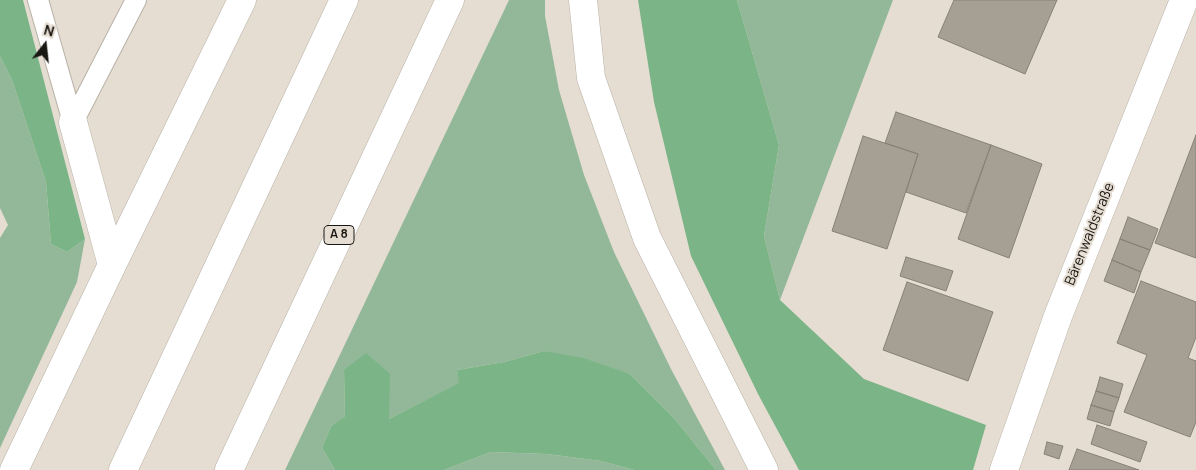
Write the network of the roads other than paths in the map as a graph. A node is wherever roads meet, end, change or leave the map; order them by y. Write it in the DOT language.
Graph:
graph roads {
  1 [pos="38,0"];
  2 [pos="136,0"];
  3 [pos="242,0"];
  4 [pos="344,0"];
  5 [pos="450,0"];
  6 [pos="583,0"];
  7 [pos="1184,0"];
  8 [pos="73,122"];
  9 [pos="112,264"];
  10 [pos="14,470"];
  11 [pos="123,470"];
  12 [pos="229,470"];
  13 [pos="764,470"];
  14 [pos="1004,470"];
  1 -- 8 [label="lane"];
  2 -- 8 [label="lane"];
  3 -- 9 [label="main road"];
  4 -- 11 [label="main road"];
  5 -- 12 [label="main road, A 8"];
  6 -- 13 [label="main road"];
  7 -- 14 [label="main road, Bärenwaldstraße"];
  8 -- 9 [label="main road"];
  9 -- 10 [label="main road"];
}
